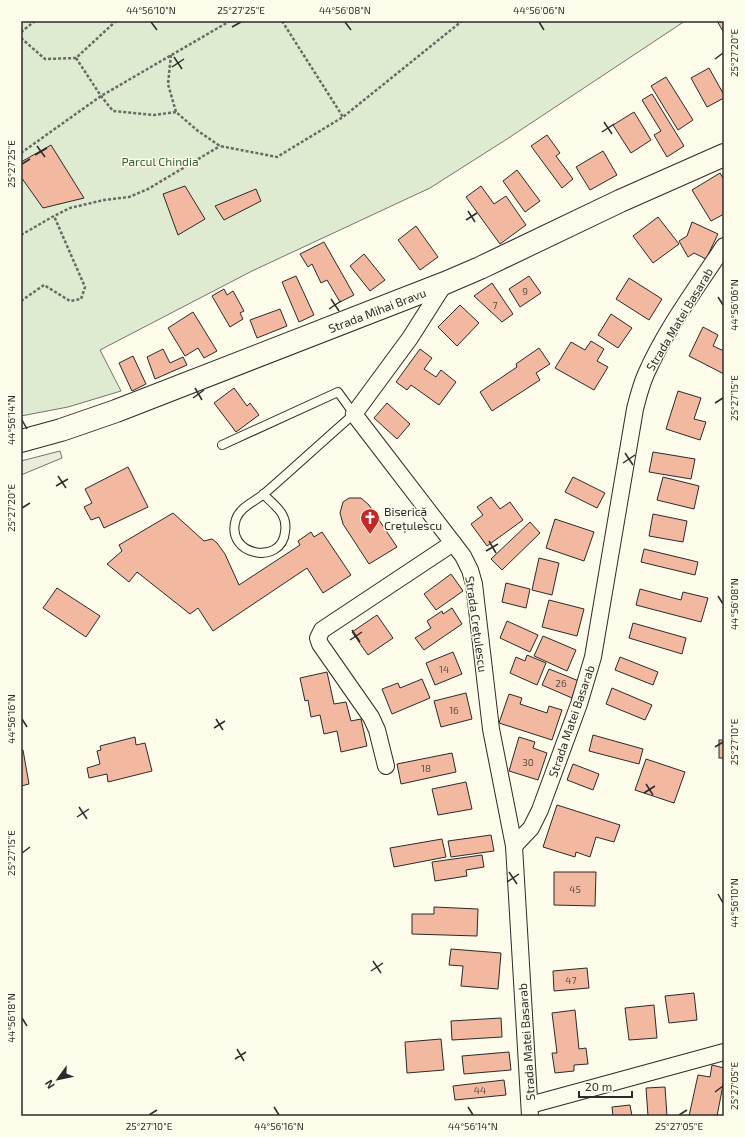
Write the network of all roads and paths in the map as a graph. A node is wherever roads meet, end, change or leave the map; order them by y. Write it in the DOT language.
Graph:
graph roads {
  1 [pos="34,21"];
  2 [pos="116,21"];
  3 [pos="230,21"];
  4 [pos="282,21"];
  5 [pos="462,21"];
  6 [pos="21,32"];
  7 [pos="21,38"];
  8 [pos="171,55"];
  9 [pos="76,58"];
  10 [pos="101,96"];
  11 [pos="176,112"];
  12 [pos="344,117"];
  13 [pos="220,146"];
  14 [pos="21,153"];
  15 [pos="724,155"];
  16 [pos="54,216"];
  17 [pos="21,235"];
  18 [pos="724,246"];
  19 [pos="445,283"];
  20 [pos="21,300"];
  21 [pos="354,414"];
  22 [pos="21,441"];
  23 [pos="222,445"];
  24 [pos="263,494"];
  25 [pos="453,543"];
  26 [pos="386,766"];
  27 [pos="514,846"];
  28 [pos="724,1052"];
  29 [pos="530,1111"];
  1 -- 6 [label="path"];
  2 -- 9 [label="path"];
  3 -- 8 [label="path"];
  4 -- 12 [label="path"];
  5 -- 12 [label="path"];
  7 -- 9 [label="path"];
  8 -- 10 [label="path"];
  8 -- 11 [label="path"];
  9 -- 10 [label="path"];
  10 -- 11 [label="path"];
  10 -- 14 [label="path"];
  11 -- 13 [label="path"];
  12 -- 13 [label="path"];
  13 -- 16 [label="path"];
  15 -- 19 [label="main road, Strada Mihai Bravu"];
  16 -- 17 [label="path"];
  16 -- 20 [label="path"];
  18 -- 27 [label="street, Strada Matei Basarab"];
  19 -- 21 [label="street"];
  19 -- 22 [label="main road, Strada Mihai Bravu"];
  21 -- 23 [label="lane, Strada Crețulescu"];
  21 -- 24 [label="lane"];
  21 -- 25 [label="street, Strada Crețulescu"];
  24 -- 24 [label="lane"];
  25 -- 26 [label="street"];
  25 -- 27 [label="street, Strada Crețulescu"];
  27 -- 29 [label="street, Strada Matei Basarab"];
  28 -- 29 [label="street"];
}
